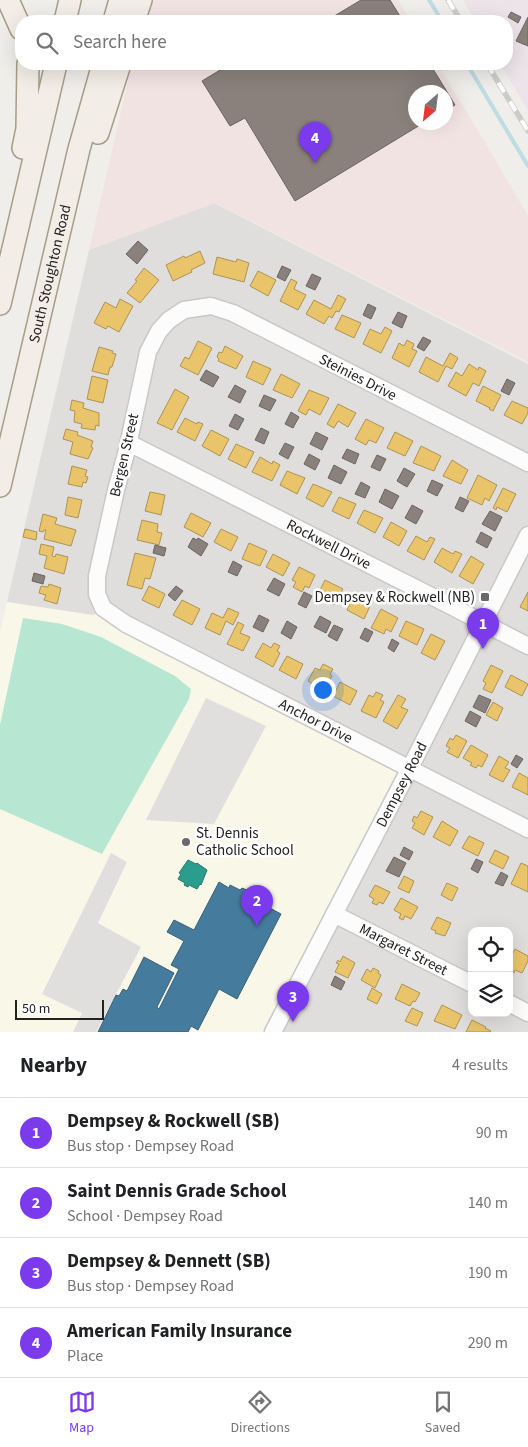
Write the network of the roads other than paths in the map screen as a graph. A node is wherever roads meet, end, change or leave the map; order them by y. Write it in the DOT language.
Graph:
graph roads {
  1 [pos="8,0"];
  2 [pos="70,0"];
  3 [pos="120,0"];
  4 [pos="141,0"];
  5 [pos="66,15"];
  6 [pos="116,15"];
  7 [pos="136,15"];
  8 [pos="15,16"];
  9 [pos="28,70"];
  10 [pos="55,70"];
  11 [pos="100,70"];
  12 [pos="118,70"];
  13 [pos="0,263"];
  14 [pos="44,300"];
  15 [pos="0,304"];
  16 [pos="184,310"];
  17 [pos="128,443"];
  18 [pos="528,463"];
  19 [pos="0,486"];
  20 [pos="528,535"];
  21 [pos="107,611"];
  22 [pos="483,623"];
  23 [pos="528,646"];
  24 [pos="409,770"];
  25 [pos="528,829"];
  26 [pos="334,914"];
  27 [pos="468,982"];
  28 [pos="513,1006"];
  29 [pos="528,1013"];
  30 [pos="273,1032"];
  1 -- 8 [label="main road"];
  2 -- 5 [label="main road"];
  3 -- 6 [label="main road"];
  4 -- 7 [label="main road"];
  9 -- 13 [label="main road"];
  10 -- 15 [label="main road"];
  11 -- 14 [label="main road, South Stoughton Road"];
  12 -- 14 [label="main road"];
  14 -- 19 [label="main road, South Stoughton Road"];
  16 -- 17 [label="street, Bergen Street"];
  16 -- 18 [label="street, Steinies Drive"];
  17 -- 21 [label="street, Bergen Street"];
  17 -- 22 [label="street, Rockwell Drive"];
  20 -- 22 [label="street, Dempsey Road"];
  21 -- 24 [label="street, Anchor Drive"];
  22 -- 23 [label="street, Rockwell Drive"];
  22 -- 24 [label="street, Dempsey Road"];
  24 -- 25 [label="street, Anchor Drive"];
  24 -- 26 [label="street, Dempsey Road"];
  26 -- 27 [label="street, Margaret Street"];
  26 -- 30 [label="street, Dempsey Road"];
  28 -- 29 [label="street"];
}
